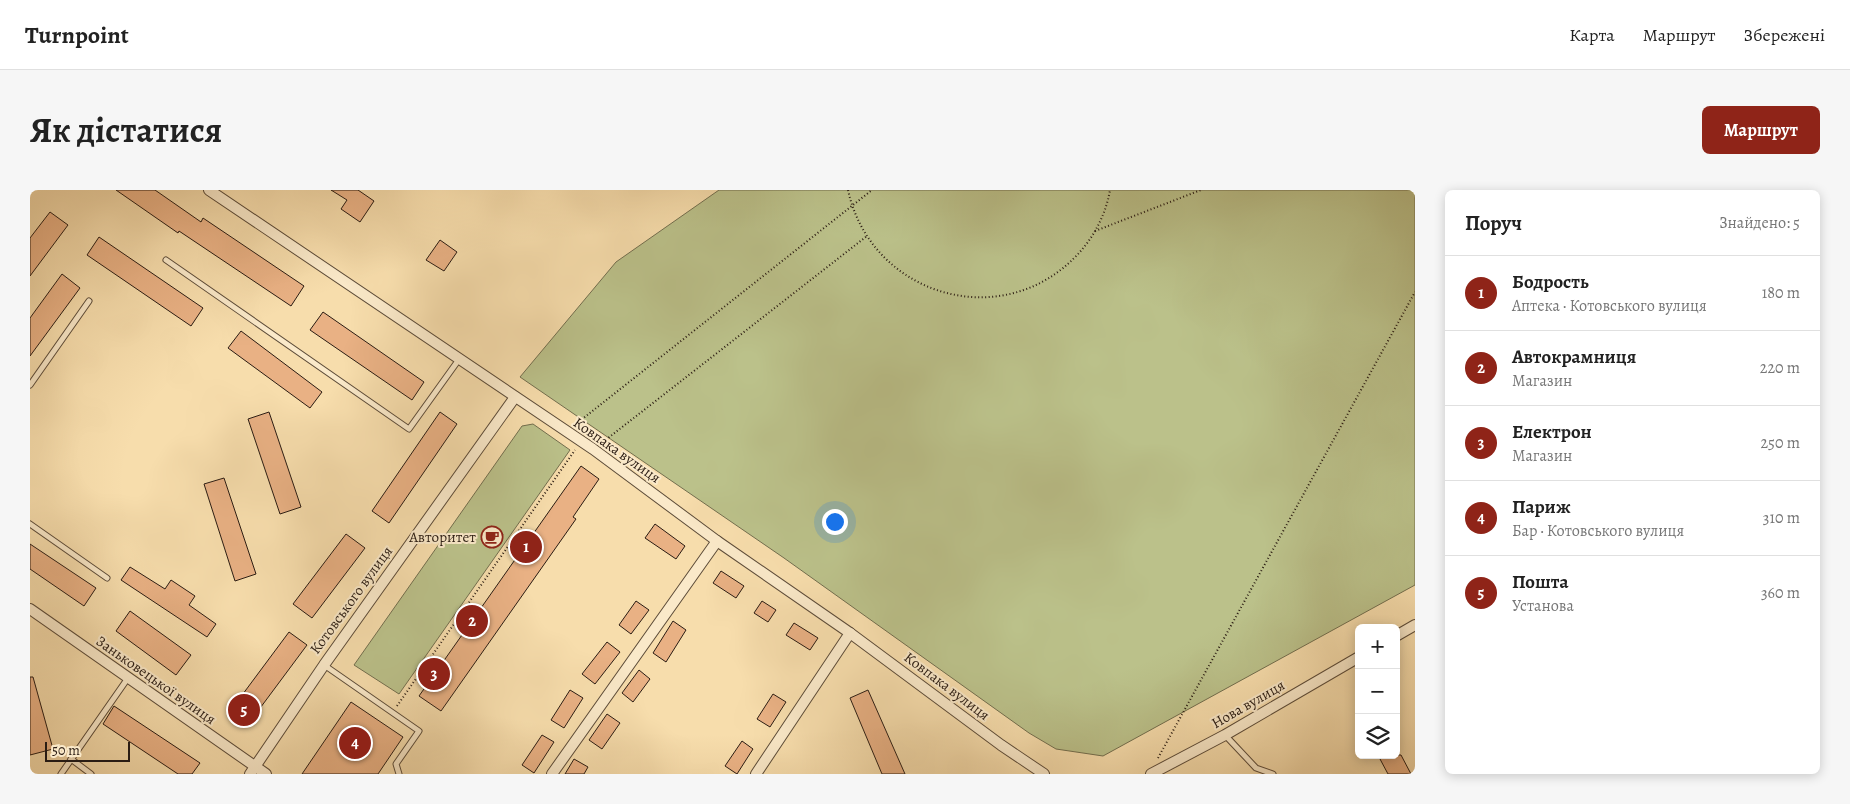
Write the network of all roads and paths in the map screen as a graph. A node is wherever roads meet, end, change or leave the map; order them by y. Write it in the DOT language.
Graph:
graph roads {
  1 [pos="209,190"];
  2 [pos="848,190"];
  3 [pos="872,190"];
  4 [pos="1110,190"];
  5 [pos="1201,190"];
  6 [pos="852,206"];
  7 [pos="1095,231"];
  8 [pos="867,236"];
  9 [pos="166,260"];
  10 [pos="1415,292"];
  11 [pos="89,300"];
  12 [pos="460,358"];
  13 [pos="30,385"];
  14 [pos="515,397"];
  15 [pos="566,431"];
  16 [pos="581,442"];
  17 [pos="593,449"];
  18 [pos="30,524"];
  19 [pos="718,541"];
  20 [pos="107,578"];
  21 [pos="30,609"];
  22 [pos="1415,625"];
  23 [pos="850,633"];
  24 [pos="1400,634"];
  25 [pos="1355,659"];
  26 [pos="324,665"];
  27 [pos="128,678"];
  28 [pos="393,712"];
  29 [pos="1225,735"];
  30 [pos="71,759"];
  31 [pos="252,770"];
  32 [pos="1152,770"];
  33 [pos="61,774"];
  34 [pos="91,774"];
  35 [pos="266,774"];
  36 [pos="399,774"];
  37 [pos="552,774"];
  38 [pos="756,774"];
  39 [pos="1044,774"];
  40 [pos="1273,774"];
  1 -- 12 [label="street, Ковпака вулиця"];
  2 -- 6 [label="path"];
  3 -- 6 [label="path"];
  4 -- 7 [label="path"];
  5 -- 7 [label="path"];
  6 -- 8 [label="path"];
  6 -- 15 [label="path"];
  7 -- 8 [label="path"];
  8 -- 17 [label="path"];
  9 -- 12 [label="lane"];
  10 -- 32 [label="path"];
  11 -- 13 [label="lane"];
  12 -- 14 [label="street, Ковпака вулиця"];
  14 -- 15 [label="street, Ковпака вулиця"];
  14 -- 26 [label="street, Котовського вулиця"];
  15 -- 16 [label="street, Ковпака вулиця"];
  16 -- 17 [label="street, Ковпака вулиця"];
  16 -- 28 [label="path"];
  17 -- 19 [label="street, Ковпака вулиця"];
  18 -- 20 [label="lane"];
  19 -- 23 [label="street, Ковпака вулиця"];
  19 -- 37 [label="street"];
  21 -- 27 [label="street, Заньковецької вулиця"];
  22 -- 24 [label="street"];
  23 -- 38 [label="street"];
  23 -- 39 [label="street, Ковпака вулиця"];
  25 -- 29 [label="street, Нова вулиця"];
  26 -- 28 [label="lane"];
  26 -- 31 [label="street, Котовського вулиця"];
  27 -- 30 [label="lane"];
  27 -- 31 [label="street, Заньковецької вулиця"];
  28 -- 36 [label="lane"];
  29 -- 32 [label="street, Нова вулиця"];
  29 -- 40 [label="lane"];
  30 -- 33 [label="lane"];
  30 -- 34 [label="lane"];
  31 -- 35 [label="street, Заньковецької вулиця"];
}
